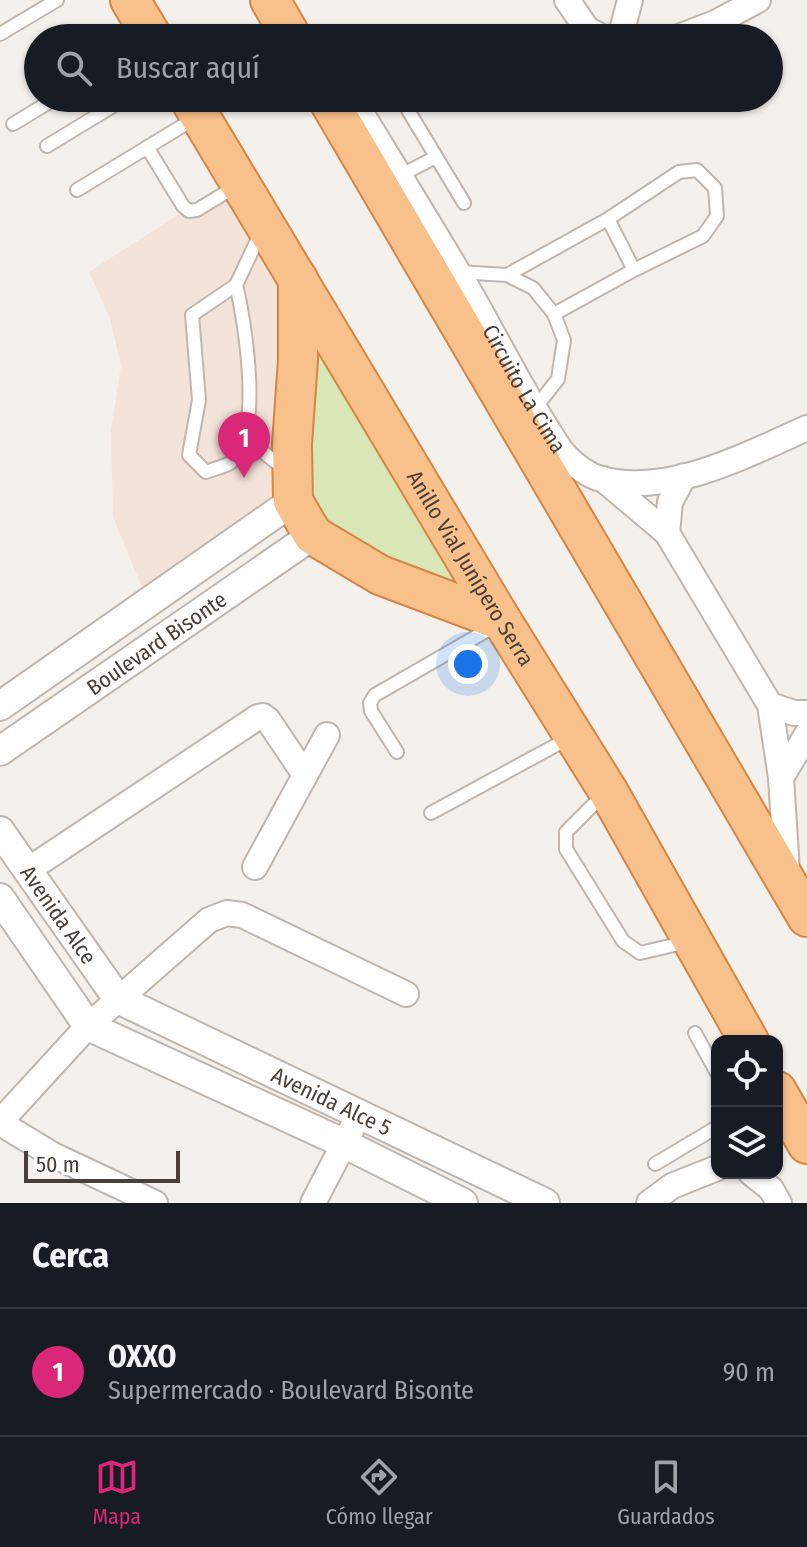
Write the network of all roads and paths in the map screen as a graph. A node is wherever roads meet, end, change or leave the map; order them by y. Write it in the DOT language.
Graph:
graph roads {
  1 [pos="57,0"];
  2 [pos="130,0"];
  3 [pos="567,0"];
  4 [pos="630,0"];
  5 [pos="758,0"];
  6 [pos="145,24"];
  7 [pos="584,24"];
  8 [pos="624,24"];
  9 [pos="712,24"];
  10 [pos="0,34"];
  11 [pos="33,112"];
  12 [pos="103,112"];
  13 [pos="188,112"];
  14 [pos="197,112"];
  15 [pos="335,112"];
  16 [pos="360,112"];
  17 [pos="409,112"];
  18 [pos="13,124"];
  19 [pos="47,146"];
  20 [pos="147,147"];
  21 [pos="436,157"];
  22 [pos="399,176"];
  23 [pos="241,183"];
  24 [pos="77,190"];
  25 [pos="464,203"];
  26 [pos="608,219"];
  27 [pos="265,223"];
  28 [pos="634,270"];
  29 [pos="458,272"];
  30 [pos="507,275"];
  31 [pos="298,279"];
  32 [pos="236,285"];
  33 [pos="554,314"];
  34 [pos="536,407"];
  35 [pos="807,428"];
  36 [pos="246,438"];
  37 [pos="684,476"];
  38 [pos="603,479"];
  39 [pos="293,489"];
  40 [pos="667,533"];
  41 [pos="313,535"];
  42 [pos="184,578"];
  43 [pos="207,608"];
  44 [pos="502,621"];
  45 [pos="770,705"];
  46 [pos="0,706"];
  47 [pos="807,713"];
  48 [pos="807,734"];
  49 [pos="327,735"];
  50 [pos="574,736"];
  51 [pos="0,751"];
  52 [pos="397,752"];
  53 [pos="305,775"];
  54 [pos="781,778"];
  55 [pos="608,791"];
  56 [pos="431,813"];
  57 [pos="0,831"];
  58 [pos="255,867"];
  59 [pos="28,870"];
  60 [pos="787,882"];
  61 [pos="0,898"];
  62 [pos="807,917"];
  63 [pos="693,941"];
  64 [pos="406,994"];
  65 [pos="118,999"];
  66 [pos="88,1026"];
  67 [pos="695,1033"];
  68 [pos="748,1035"];
  69 [pos="711,1062"];
  70 [pos="783,1094"];
  71 [pos="783,1099"];
  72 [pos="360,1113"];
  73 [pos="807,1118"];
  74 [pos="0,1123"];
  75 [pos="711,1131"];
  76 [pos="343,1143"];
  77 [pos="807,1144"];
  78 [pos="655,1164"];
  79 [pos="711,1170"];
  80 [pos="758,1179"];
  81 [pos="155,1203"];
  82 [pos="313,1203"];
  83 [pos="463,1203"];
  84 [pos="545,1203"];
  85 [pos="649,1203"];
  86 [pos="779,1203"];
  1 -- 10 [label="lane"];
  2 -- 6 [label="highway"];
  3 -- 7 [label="street"];
  4 -- 8 [label="street"];
  5 -- 9 [label="street"];
  11 -- 18 [label="lane"];
  12 -- 19 [label="lane"];
  13 -- 20 [label="lane"];
  14 -- 23 [label="highway, Anillo Vial Junípero Serra"];
  15 -- 60 [label="highway"];
  16 -- 22 [label="street, Circuito La Cima"];
  17 -- 21 [label="lane"];
  20 -- 23 [label="lane"];
  20 -- 24 [label="lane"];
  21 -- 22 [label="lane"];
  21 -- 25 [label="lane"];
  22 -- 29 [label="street, Circuito La Cima"];
  23 -- 27 [label="highway, Anillo Vial Junípero Serra"];
  26 -- 28 [label="lane"];
  26 -- 28 [label="lane"];
  26 -- 30 [label="lane"];
  27 -- 31 [label="highway, Anillo Vial Junípero Serra"];
  27 -- 32 [label="lane"];
  28 -- 33 [label="lane"];
  29 -- 30 [label="lane"];
  29 -- 34 [label="street, Circuito La Cima"];
  30 -- 33 [label="lane"];
  31 -- 39 [label="highway"];
  31 -- 44 [label="highway, Anillo Vial Junípero Serra"];
  32 -- 36 [label="lane"];
  32 -- 36 [label="lane"];
  33 -- 34 [label="lane"];
  34 -- 38 [label="street, Circuito La Cima"];
  35 -- 37 [label="street, Circuito La Cima"];
  36 -- 39 [label="lane"];
  37 -- 38 [label="street, Circuito La Cima"];
  37 -- 40 [label="street"];
  38 -- 40 [label="street"];
  39 -- 41 [label="highway"];
  39 -- 42 [label="street, Boulevard Bisonte"];
  40 -- 45 [label="street"];
  41 -- 43 [label="street, Boulevard Bisonte"];
  41 -- 44 [label="highway"];
  42 -- 43 [label="street"];
  42 -- 46 [label="street, Boulevard Bisonte"];
  43 -- 51 [label="street, Boulevard Bisonte"];
  44 -- 50 [label="highway, Anillo Vial Junípero Serra"];
  44 -- 52 [label="lane"];
  45 -- 47 [label="street"];
  45 -- 54 [label="street"];
  48 -- 54 [label="street"];
  49 -- 53 [label="street"];
  50 -- 55 [label="highway, Anillo Vial Junípero Serra"];
  50 -- 56 [label="lane"];
  53 -- 58 [label="street"];
  53 -- 59 [label="street"];
  54 -- 60 [label="street"];
  55 -- 63 [label="highway, Anillo Vial Junípero Serra"];
  55 -- 63 [label="lane"];
  57 -- 59 [label="street, Avenida Alce"];
  59 -- 65 [label="street, Avenida Alce"];
  60 -- 62 [label="highway"];
  61 -- 66 [label="street, Avenida Alce"];
  63 -- 68 [label="highway, Anillo Vial Junípero Serra"];
  64 -- 65 [label="street"];
  65 -- 66 [label="street"];
  65 -- 72 [label="street, Avenida Alce 5"];
  66 -- 74 [label="street"];
  66 -- 76 [label="street, Avenida Alce 5"];
  67 -- 69 [label="lane"];
  70 -- 73 [label="highway"];
  71 -- 77 [label="highway"];
  72 -- 76 [label="street"];
  72 -- 84 [label="street, Avenida Alce 5"];
  74 -- 81 [label="street"];
  75 -- 78 [label="lane"];
  76 -- 82 [label="street"];
  76 -- 83 [label="street, Avenida Alce 5"];
  79 -- 85 [label="street"];
  80 -- 86 [label="street"];
}
